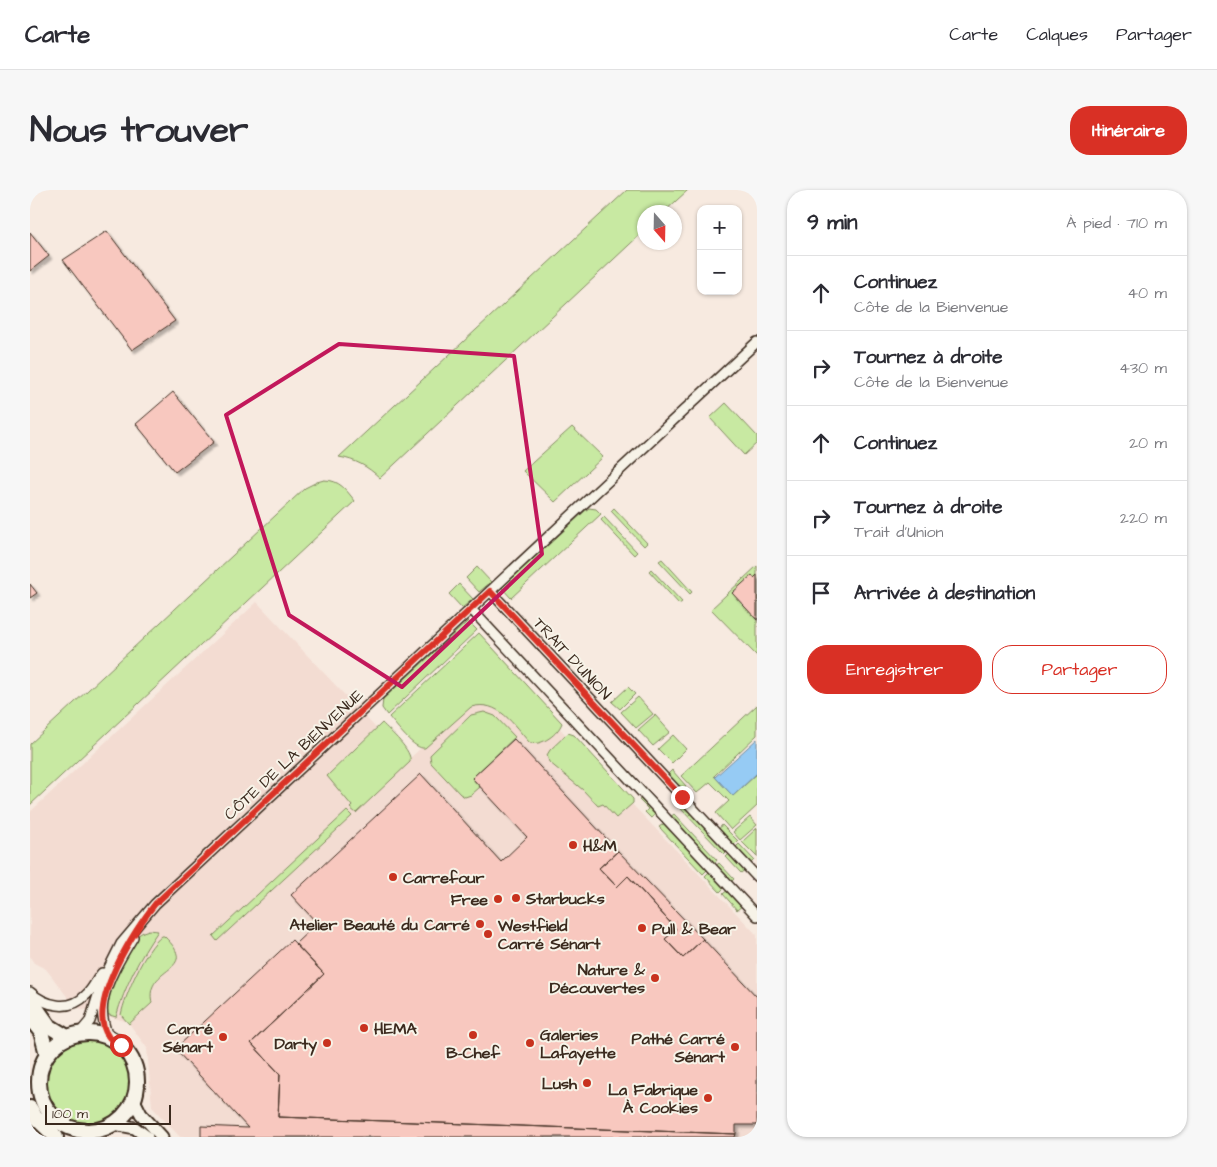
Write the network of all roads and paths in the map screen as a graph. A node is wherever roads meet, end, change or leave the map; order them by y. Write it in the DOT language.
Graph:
graph roads {
  1 [pos="757,342"];
  2 [pos="490,591"];
  3 [pos="471,609"];
  4 [pos="757,877"];
  5 [pos="757,916"];
  6 [pos="139,924"];
  7 [pos="111,963"];
  8 [pos="30,992"];
  9 [pos="30,999"];
  10 [pos="30,1018"];
  11 [pos="74,1035"];
  12 [pos="108,1037"];
  13 [pos="47,1054"];
  14 [pos="134,1100"];
  15 [pos="30,1108"];
  16 [pos="105,1130"];
  17 [pos="71,1132"];
  18 [pos="56,1137"];
  19 [pos="147,1137"];
  20 [pos="162,1137"];
  1 -- 2 [label="street, CÔTE DE LA BIENVENUE"];
  2 -- 3 [label="street, CÔTE DE LA BIENVENUE"];
  2 -- 4 [label="street, TRAIT D'UNION"];
  3 -- 5 [label="street"];
  3 -- 6 [label="street, CÔTE DE LA BIENVENUE"];
  6 -- 7 [label="street, CÔTE DE LA BIENVENUE"];
  6 -- 12 [label="street, CÔTE DE LA BIENVENUE"];
  7 -- 8 [label="street"];
  7 -- 11 [label="street, CÔTE DE LA BIENVENUE"];
  9 -- 11 [label="main road"];
  10 -- 13 [label="main road"];
  11 -- 12 [label="main road"];
  11 -- 13 [label="main road"];
  12 -- 14 [label="main road"];
  13 -- 17 [label="main road"];
  14 -- 16 [label="main road"];
  14 -- 20 [label="street"];
  15 -- 18 [label="main road"];
  16 -- 17 [label="main road"];
  16 -- 19 [label="street"];
}
